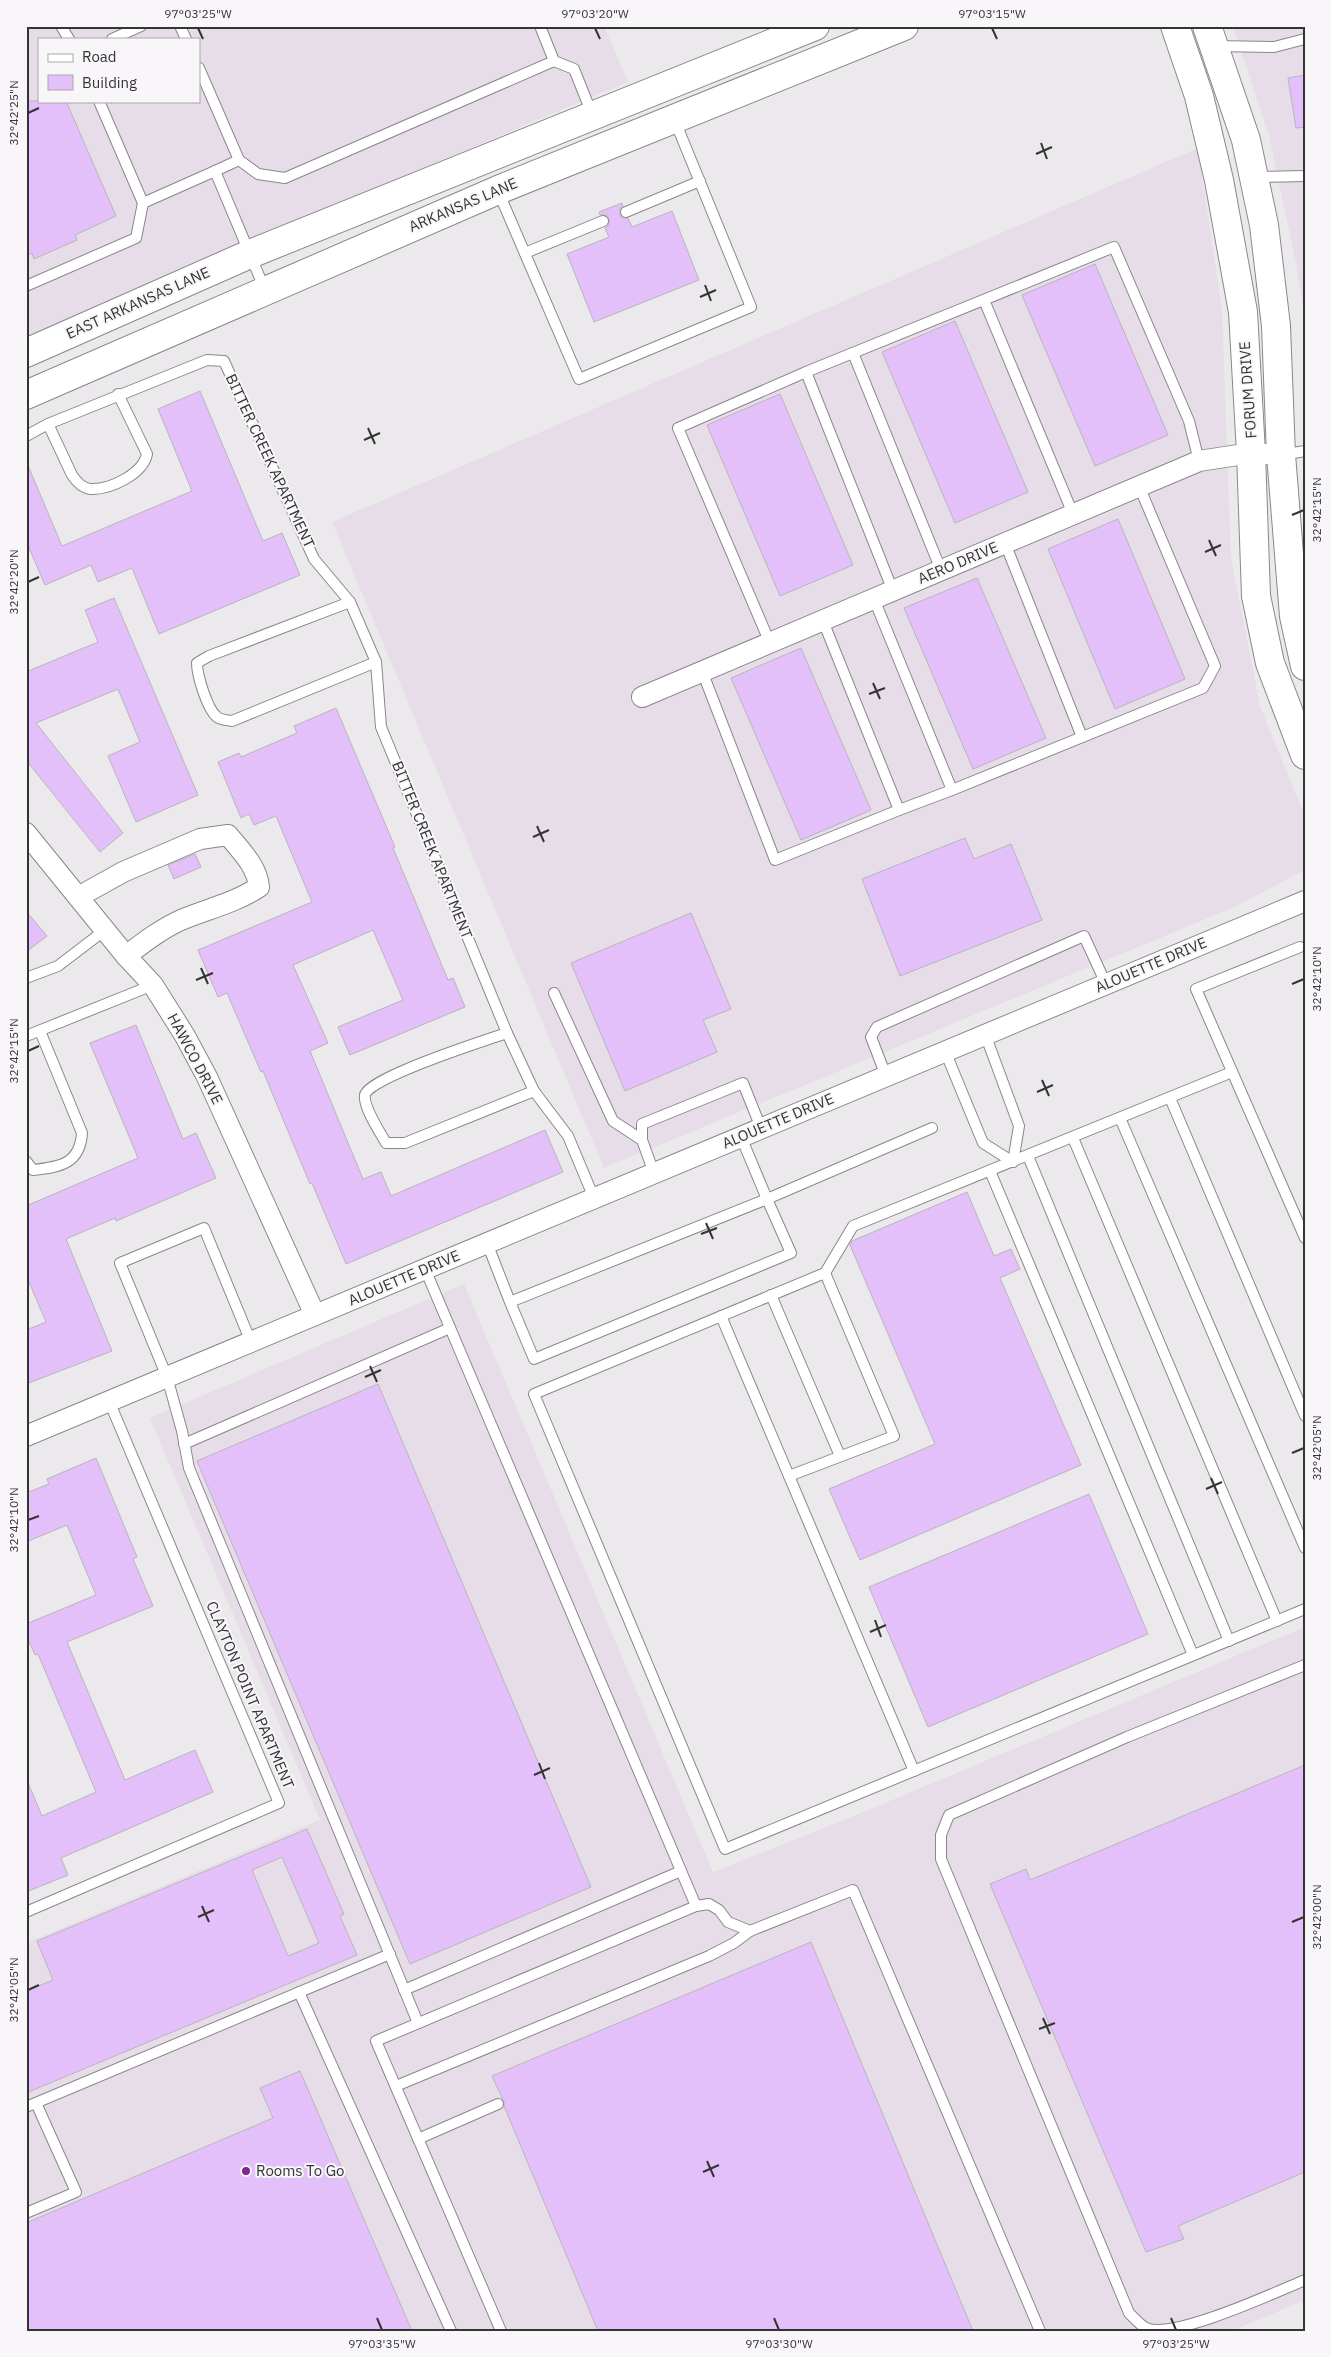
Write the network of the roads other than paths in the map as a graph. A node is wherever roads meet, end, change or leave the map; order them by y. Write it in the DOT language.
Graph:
graph roads {
  1 [pos="61,26"];
  2 [pos="141,26"];
  3 [pos="180,26"];
  4 [pos="540,26"];
  5 [pos="815,26"];
  6 [pos="904,26"];
  7 [pos="1174,26"];
  8 [pos="1210,36"];
  9 [pos="68,38"];
  10 [pos="114,38"];
  11 [pos="186,38"];
  12 [pos="1305,39"];
  13 [pos="554,61"];
  14 [pos="200,70"];
  15 [pos="99,102"];
  16 [pos="592,115"];
  17 [pos="674,118"];
  18 [pos="240,160"];
  19 [pos="215,171"];
  20 [pos="1305,176"];
  21 [pos="1253,177"];
  22 [pos="700,182"];
  23 [pos="498,190"];
  24 [pos="143,203"];
  25 [pos="626,212"];
  26 [pos="603,221"];
  27 [pos="525,253"];
  28 [pos="250,254"];
  29 [pos="26,286"];
  30 [pos="265,291"];
  31 [pos="984,300"];
  32 [pos="26,353"];
  33 [pos="853,353"];
  34 [pos="806,372"];
  35 [pos="118,394"];
  36 [pos="26,395"];
  37 [pos="48,424"];
  38 [pos="26,436"];
  39 [pos="1252,453"];
  40 [pos="1293,453"];
  41 [pos="1199,461"];
  42 [pos="1139,486"];
  43 [pos="1073,514"];
  44 [pos="1005,543"];
  45 [pos="941,570"];
  46 [pos="893,591"];
  47 [pos="874,599"];
  48 [pos="350,602"];
  49 [pos="1299,615"];
  50 [pos="823,620"];
  51 [pos="770,642"];
  52 [pos="376,662"];
  53 [pos="1305,666"];
  54 [pos="702,672"];
  55 [pos="642,697"];
  56 [pos="1082,737"];
  57 [pos="1305,755"];
  58 [pos="952,790"];
  59 [pos="899,810"];
  60 [pos="26,833"];
  61 [pos="78,897"];
  62 [pos="1305,901"];
  63 [pos="105,930"];
  64 [pos="1300,947"];
  65 [pos="126,956"];
  66 [pos="26,978"];
  67 [pos="1106,984"];
  68 [pos="153,985"];
  69 [pos="554,993"];
  70 [pos="40,1030"];
  71 [pos="507,1032"];
  72 [pos="986,1034"];
  73 [pos="26,1036"];
  74 [pos="945,1051"];
  75 [pos="1232,1072"];
  76 [pos="886,1076"];
  77 [pos="534,1091"];
  78 [pos="1170,1098"];
  79 [pos="1120,1118"];
  80 [pos="761,1128"];
  81 [pos="932,1128"];
  82 [pos="741,1137"];
  83 [pos="1073,1138"];
  84 [pos="642,1140"];
  85 [pos="1028,1156"];
  86 [pos="26,1161"];
  87 [pos="1013,1162"];
  88 [pos="990,1171"];
  89 [pos="654,1173"];
  90 [pos="594,1198"];
  91 [pos="767,1199"];
  92 [pos="1305,1238"];
  93 [pos="487,1243"];
  94 [pos="425,1269"];
  95 [pos="825,1273"];
  96 [pos="771,1295"];
  97 [pos="510,1302"];
  98 [pos="315,1315"];
  99 [pos="721,1316"];
  100 [pos="450,1328"];
  101 [pos="251,1342"];
  102 [pos="167,1377"];
  103 [pos="109,1401"];
  104 [pos="1305,1416"];
  105 [pos="26,1436"];
  106 [pos="184,1444"];
  107 [pos="840,1456"];
  108 [pos="789,1476"];
  109 [pos="1305,1548"];
  110 [pos="1305,1609"];
  111 [pos="1277,1620"];
  112 [pos="1229,1641"];
  113 [pos="1193,1655"];
  114 [pos="1305,1665"];
  115 [pos="914,1771"];
  116 [pos="681,1871"];
  117 [pos="696,1906"];
  118 [pos="26,1912"];
  119 [pos="750,1931"];
  120 [pos="390,1954"];
  121 [pos="404,1990"];
  122 [pos="299,1992"];
  123 [pos="418,2023"];
  124 [pos="396,2086"];
  125 [pos="498,2104"];
  126 [pos="31,2105"];
  127 [pos="418,2139"];
  128 [pos="26,2213"];
  129 [pos="1305,2280"];
  130 [pos="451,2331"];
  131 [pos="501,2331"];
  132 [pos="1040,2331"];
  1 -- 9 [label="lane"];
  2 -- 10 [label="lane"];
  3 -- 11 [label="lane"];
  4 -- 13 [label="lane"];
  5 -- 16 [label="main road"];
  6 -- 17 [label="main road, ARKANSAS LANE"];
  7 -- 39 [label="main road, FORUM DRIVE"];
  8 -- 12 [label="lane"];
  8 -- 21 [label="main road, FORUM DRIVE"];
  13 -- 16 [label="lane"];
  13 -- 18 [label="lane"];
  14 -- 18 [label="lane"];
  15 -- 24 [label="lane"];
  16 -- 28 [label="main road"];
  17 -- 22 [label="lane"];
  17 -- 23 [label="main road, ARKANSAS LANE"];
  18 -- 19 [label="lane"];
  19 -- 24 [label="lane"];
  19 -- 28 [label="lane"];
  20 -- 21 [label="lane"];
  21 -- 40 [label="main road, FORUM DRIVE"];
  22 -- 25 [label="lane"];
  22 -- 27 [label="lane"];
  23 -- 27 [label="lane"];
  23 -- 30 [label="main road, ARKANSAS LANE"];
  24 -- 29 [label="lane"];
  26 -- 27 [label="lane"];
  28 -- 30 [label="lane"];
  28 -- 32 [label="main road, EAST ARKANSAS LANE"];
  30 -- 36 [label="main road, ARKANSAS LANE"];
  31 -- 33 [label="lane"];
  31 -- 41 [label="lane"];
  31 -- 43 [label="lane"];
  33 -- 34 [label="lane"];
  33 -- 45 [label="lane"];
  34 -- 46 [label="lane"];
  34 -- 51 [label="lane"];
  35 -- 37 [label="lane, BITTER CREEK APARTMENT"];
  35 -- 37 [label="lane"];
  35 -- 48 [label="lane, BITTER CREEK APARTMENT"];
  37 -- 38 [label="lane, BITTER CREEK APARTMENT"];
  39 -- 40 [label="street, AERO DRIVE"];
  39 -- 41 [label="street, AERO DRIVE"];
  39 -- 57 [label="main road, FORUM DRIVE"];
  40 -- 49 [label="main road, FORUM DRIVE"];
  41 -- 42 [label="street, AERO DRIVE"];
  42 -- 43 [label="street, AERO DRIVE"];
  42 -- 56 [label="lane"];
  43 -- 44 [label="street, AERO DRIVE"];
  44 -- 45 [label="street, AERO DRIVE"];
  44 -- 56 [label="lane"];
  45 -- 46 [label="street, AERO DRIVE"];
  46 -- 47 [label="street, AERO DRIVE"];
  47 -- 50 [label="street, AERO DRIVE"];
  47 -- 58 [label="lane"];
  48 -- 52 [label="lane, BITTER CREEK APARTMENT"];
  48 -- 52 [label="lane"];
  49 -- 53 [label="main road, FORUM DRIVE"];
  50 -- 51 [label="street, AERO DRIVE"];
  50 -- 59 [label="lane"];
  51 -- 54 [label="street, AERO DRIVE"];
  52 -- 71 [label="lane, BITTER CREEK APARTMENT"];
  54 -- 55 [label="street, AERO DRIVE"];
  54 -- 59 [label="lane"];
  56 -- 58 [label="lane"];
  58 -- 59 [label="lane"];
  60 -- 61 [label="street, HAWCO DRIVE"];
  61 -- 63 [label="street, HAWCO DRIVE"];
  61 -- 65 [label="street"];
  62 -- 67 [label="street, ALOUETTE DRIVE"];
  63 -- 65 [label="street, HAWCO DRIVE"];
  63 -- 66 [label="lane"];
  64 -- 75 [label="lane"];
  65 -- 68 [label="street, HAWCO DRIVE"];
  67 -- 72 [label="street, ALOUETTE DRIVE"];
  67 -- 76 [label="lane"];
  68 -- 70 [label="lane"];
  68 -- 98 [label="street, HAWCO DRIVE"];
  69 -- 84 [label="lane"];
  70 -- 73 [label="lane"];
  70 -- 86 [label="lane"];
  71 -- 77 [label="lane, BITTER CREEK APARTMENT"];
  71 -- 77 [label="lane"];
  72 -- 74 [label="street, ALOUETTE DRIVE"];
  72 -- 87 [label="lane"];
  74 -- 76 [label="street, ALOUETTE DRIVE"];
  74 -- 87 [label="lane"];
  75 -- 78 [label="lane"];
  75 -- 92 [label="lane"];
  76 -- 80 [label="street, ALOUETTE DRIVE"];
  77 -- 90 [label="lane, BITTER CREEK APARTMENT"];
  78 -- 79 [label="lane"];
  78 -- 104 [label="lane"];
  79 -- 83 [label="lane"];
  79 -- 109 [label="lane"];
  80 -- 82 [label="street, ALOUETTE DRIVE"];
  80 -- 84 [label="lane"];
  81 -- 91 [label="lane"];
  82 -- 89 [label="street, ALOUETTE DRIVE"];
  82 -- 91 [label="lane"];
  83 -- 85 [label="lane"];
  83 -- 111 [label="lane"];
  84 -- 89 [label="lane"];
  85 -- 87 [label="lane"];
  85 -- 112 [label="lane"];
  87 -- 88 [label="lane"];
  88 -- 95 [label="lane"];
  88 -- 113 [label="lane"];
  89 -- 90 [label="street, ALOUETTE DRIVE"];
  90 -- 93 [label="street, ALOUETTE DRIVE"];
  91 -- 97 [label="lane"];
  91 -- 97 [label="lane"];
  93 -- 94 [label="street, ALOUETTE DRIVE"];
  93 -- 97 [label="lane"];
  94 -- 98 [label="street, ALOUETTE DRIVE"];
  94 -- 100 [label="lane"];
  95 -- 96 [label="lane"];
  95 -- 107 [label="lane"];
  96 -- 99 [label="lane"];
  96 -- 107 [label="lane"];
  98 -- 101 [label="street, ALOUETTE DRIVE"];
  99 -- 108 [label="lane"];
  99 -- 115 [label="lane"];
  100 -- 106 [label="lane"];
  100 -- 116 [label="lane"];
  101 -- 102 [label="street, ALOUETTE DRIVE"];
  101 -- 102 [label="lane"];
  102 -- 103 [label="street, ALOUETTE DRIVE"];
  102 -- 106 [label="lane"];
  103 -- 105 [label="street, ALOUETTE DRIVE"];
  103 -- 118 [label="lane, CLAYTON POINT APARTMENT"];
  106 -- 120 [label="lane"];
  107 -- 108 [label="lane"];
  108 -- 115 [label="lane"];
  110 -- 111 [label="lane"];
  111 -- 112 [label="lane"];
  112 -- 113 [label="lane"];
  113 -- 115 [label="lane"];
  114 -- 129 [label="lane"];
  116 -- 117 [label="lane"];
  116 -- 121 [label="lane"];
  117 -- 119 [label="lane"];
  117 -- 123 [label="lane"];
  119 -- 124 [label="lane"];
  119 -- 132 [label="lane"];
  120 -- 121 [label="lane"];
  120 -- 122 [label="lane"];
  121 -- 123 [label="lane"];
  122 -- 126 [label="lane"];
  122 -- 130 [label="lane"];
  123 -- 124 [label="lane"];
  124 -- 127 [label="lane"];
  125 -- 127 [label="lane"];
  126 -- 128 [label="lane"];
  127 -- 131 [label="lane"];
}
